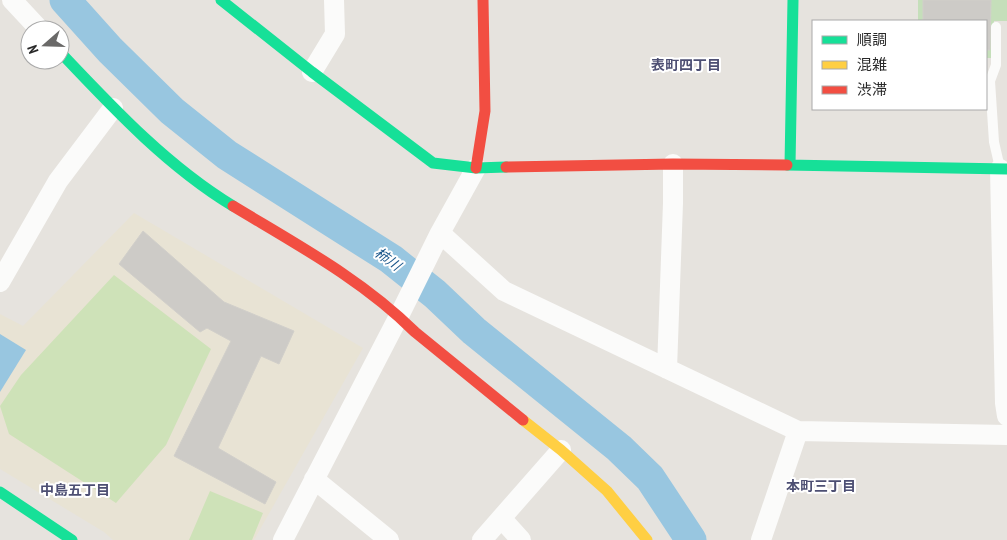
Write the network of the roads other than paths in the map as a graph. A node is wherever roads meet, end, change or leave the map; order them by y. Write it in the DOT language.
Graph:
graph roads {
  1 [pos="12,0"];
  2 [pos="222,0"];
  3 [pos="334,0"];
  4 [pos="483,0"];
  5 [pos="794,0"];
  6 [pos="31,20"];
  7 [pos="996,28"];
  8 [pos="70,63"];
  9 [pos="312,72"];
  10 [pos="113,108"];
  11 [pos="673,164"];
  12 [pos="790,165"];
  13 [pos="476,168"];
  14 [pos="1004,169"];
  15 [pos="440,233"];
  16 [pos="0,282"];
  17 [pos="403,308"];
  18 [pos="667,369"];
  19 [pos="1007,416"];
  20 [pos="798,431"];
  21 [pos="1007,435"];
  22 [pos="561,450"];
  23 [pos="314,479"];
  24 [pos="0,492"];
  25 [pos="502,519"];
  26 [pos="72,540"];
  27 [pos="282,540"];
  28 [pos="389,540"];
  29 [pos="482,540"];
  30 [pos="520,540"];
  31 [pos="646,540"];
  32 [pos="761,540"];
  1 -- 6 [label="street"];
  2 -- 9 [label="street"];
  3 -- 9 [label="street"];
  4 -- 13 [label="street"];
  5 -- 12 [label="street"];
  7 -- 14 [label="lane"];
  8 -- 10 [label="street"];
  9 -- 13 [label="street"];
  10 -- 16 [label="street"];
  10 -- 17 [label="street"];
  11 -- 12 [label="street"];
  11 -- 13 [label="street"];
  11 -- 18 [label="street"];
  12 -- 14 [label="street"];
  13 -- 15 [label="street"];
  14 -- 19 [label="street"];
  15 -- 17 [label="street"];
  15 -- 18 [label="street"];
  17 -- 22 [label="street"];
  17 -- 23 [label="street"];
  18 -- 20 [label="street"];
  20 -- 21 [label="street"];
  20 -- 32 [label="street"];
  22 -- 25 [label="street"];
  22 -- 31 [label="street"];
  23 -- 27 [label="street"];
  23 -- 28 [label="street"];
  24 -- 26 [label="street"];
  25 -- 29 [label="street"];
  25 -- 30 [label="street"];
}
